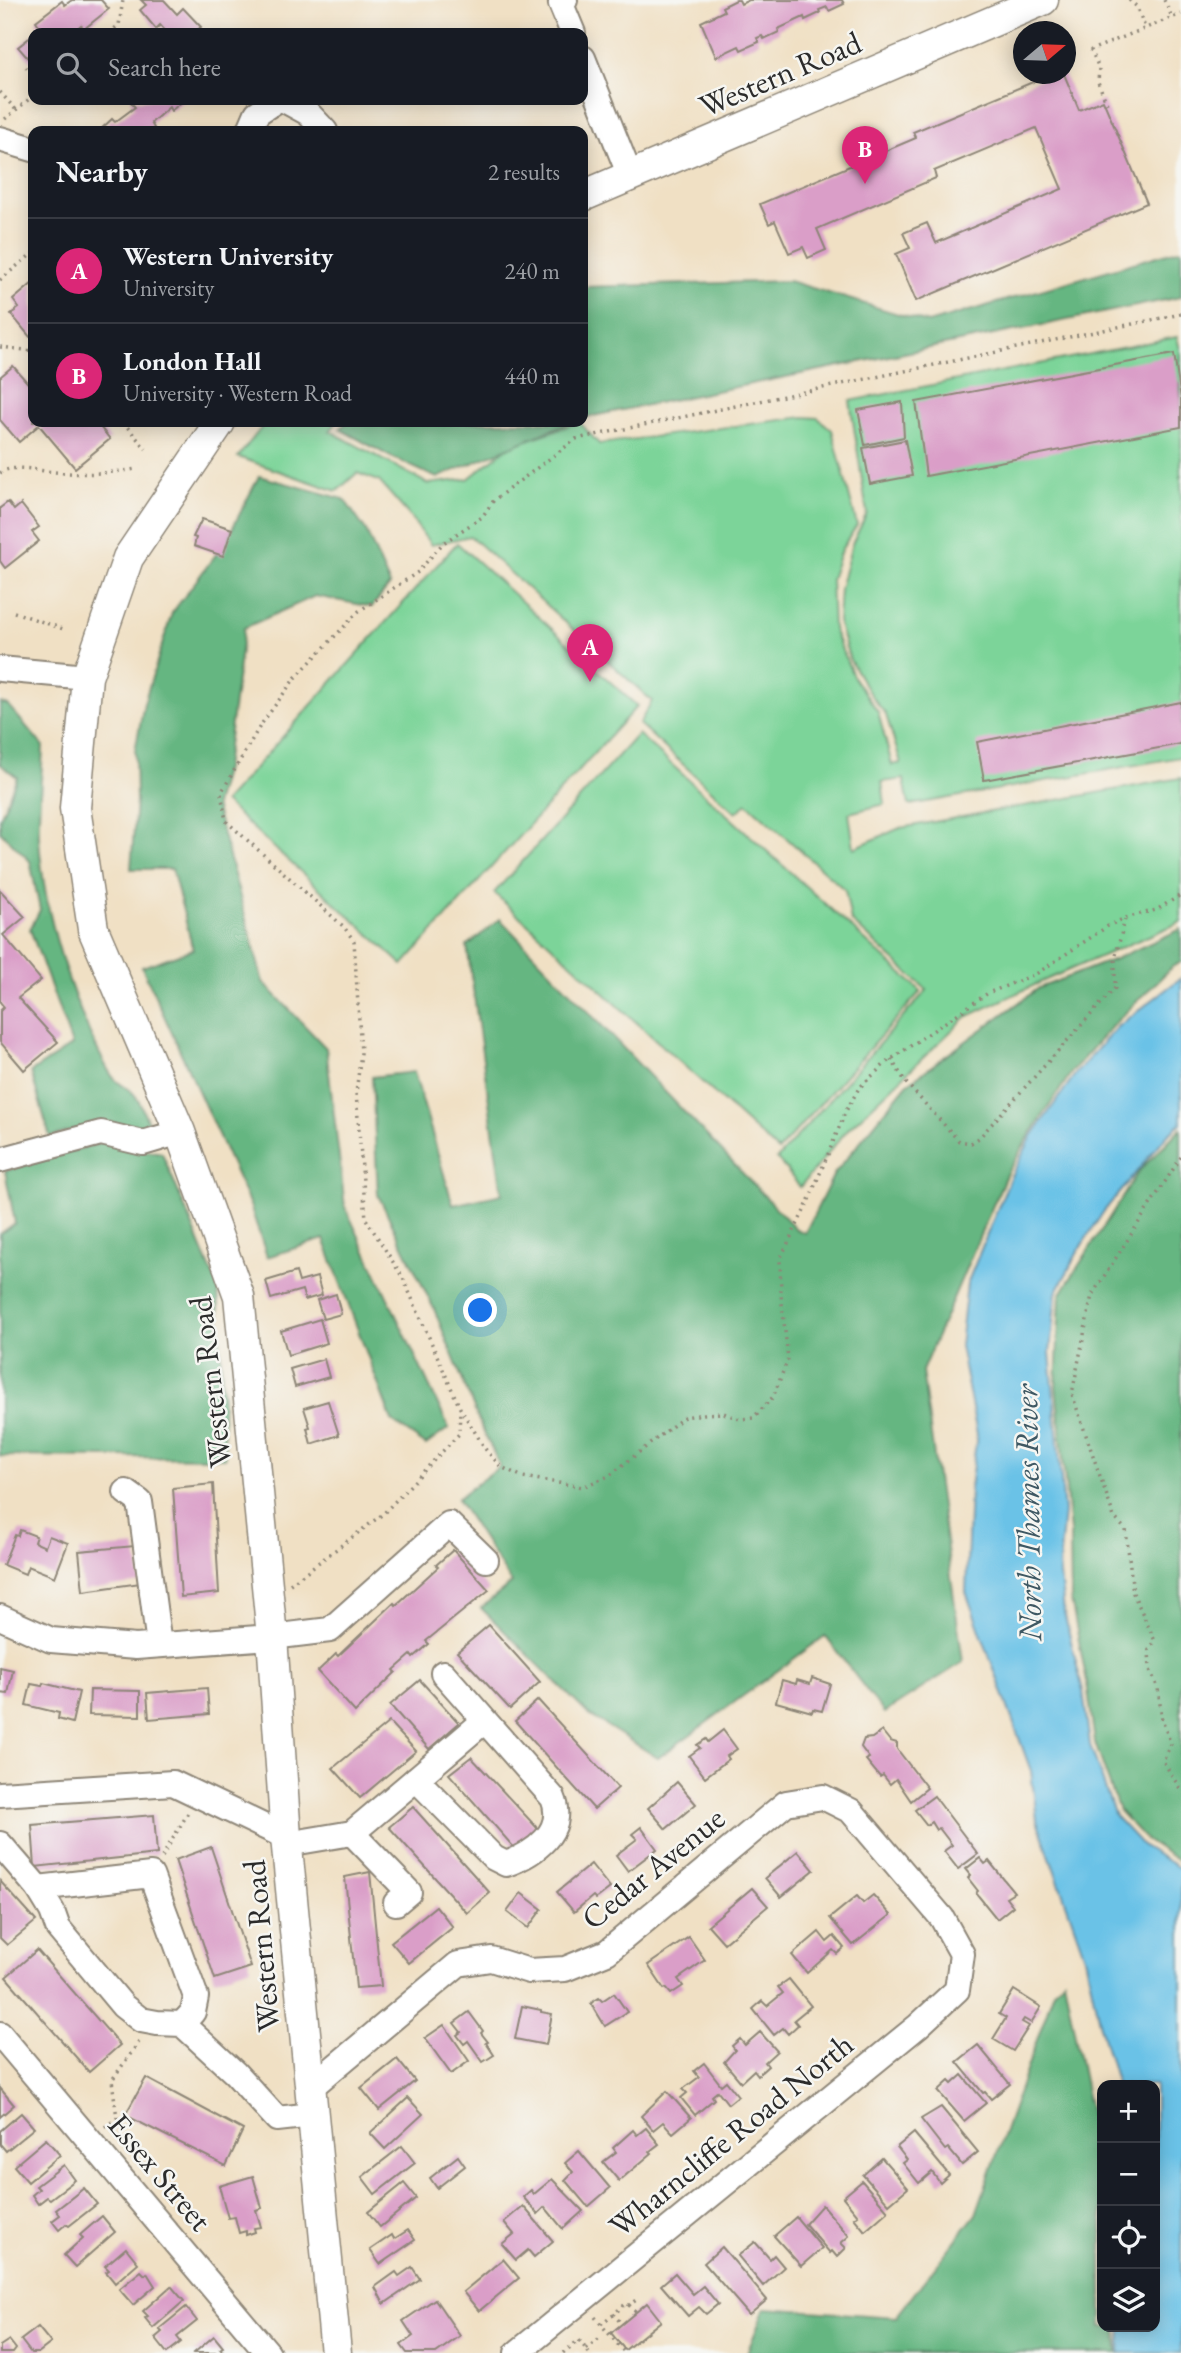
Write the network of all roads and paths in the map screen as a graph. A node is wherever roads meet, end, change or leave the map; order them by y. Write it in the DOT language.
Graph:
graph roads {
  1 [pos="123,0"];
  2 [pos="1043,0"];
  3 [pos="1129,0"];
  4 [pos="1164,0"];
  5 [pos="556,1"];
  6 [pos="1181,14"];
  7 [pos="1172,18"];
  8 [pos="1145,27"];
  9 [pos="115,28"];
  10 [pos="570,28"];
  11 [pos="26,67"];
  12 [pos="28,70"];
  13 [pos="588,71"];
  14 [pos="0,92"];
  15 [pos="28,100"];
  16 [pos="1107,104"];
  17 [pos="269,105"];
  18 [pos="293,105"];
  19 [pos="16,110"];
  20 [pos="251,126"];
  21 [pos="320,126"];
  22 [pos="2,130"];
  23 [pos="28,146"];
  24 [pos="630,176"];
  25 [pos="588,194"];
  26 [pos="28,257"];
  27 [pos="0,280"];
  28 [pos="1181,314"];
  29 [pos="0,347"];
  30 [pos="28,350"];
  31 [pos="126,427"];
  32 [pos="217,427"];
  33 [pos="146,449"];
  34 [pos="0,465"];
  35 [pos="136,469"];
  36 [pos="2,471"];
  37 [pos="14,612"];
  38 [pos="63,629"];
  39 [pos="0,669"];
  40 [pos="86,677"];
  41 [pos="1181,895"];
  42 [pos="1125,918"];
  43 [pos="891,1059"];
  44 [pos="180,1132"];
  45 [pos="1181,1157"];
  46 [pos="0,1160"];
  47 [pos="460,1408"];
  48 [pos="125,1492"];
  49 [pos="486,1560"];
  50 [pos="288,1586"];
  51 [pos="0,1617"];
  52 [pos="272,1637"];
  53 [pos="159,1645"];
  54 [pos="443,1673"];
  55 [pos="484,1721"];
  56 [pos="416,1779"];
  57 [pos="1181,1790"];
  58 [pos="0,1794"];
  59 [pos="198,1796"];
  60 [pos="352,1833"];
  61 [pos="286,1840"];
  62 [pos="0,1844"];
  63 [pos="151,1875"];
  64 [pos="38,1888"];
  65 [pos="396,1903"];
  66 [pos="962,1954"];
  67 [pos="152,2023"];
  68 [pos="182,2024"];
  69 [pos="0,2034"];
  70 [pos="311,2102"];
  71 [pos="90,2140"];
  72 [pos="639,2298"];
  73 [pos="581,2301"];
  74 [pos="629,2305"];
  75 [pos="636,2312"];
  76 [pos="613,2314"];
  77 [pos="601,2324"];
  78 [pos="622,2324"];
  79 [pos="602,2336"];
  80 [pos="587,2351"];
  81 [pos="268,2353"];
  82 [pos="336,2353"];
  83 [pos="517,2353"];
  84 [pos="565,2353"];
  85 [pos="625,2353"];
  1 -- 9 [label="path"];
  2 -- 24 [label="main road, Western Road"];
  3 -- 8 [label="path"];
  4 -- 7 [label="path"];
  5 -- 10 [label="street"];
  6 -- 7 [label="path"];
  7 -- 8 [label="path"];
  8 -- 16 [label="path"];
  11 -- 12 [label="path"];
  13 -- 24 [label="street"];
  14 -- 19 [label="path"];
  15 -- 19 [label="path"];
  17 -- 20 [label="street"];
  18 -- 21 [label="street"];
  19 -- 22 [label="path"];
  22 -- 23 [label="street"];
  24 -- 25 [label="main road, Western Road"];
  26 -- 27 [label="path"];
  28 -- 47 [label="path"];
  29 -- 30 [label="path"];
  31 -- 33 [label="path"];
  32 -- 40 [label="main road, Western Road"];
  34 -- 36 [label="path"];
  35 -- 36 [label="path"];
  37 -- 38 [label="path"];
  39 -- 40 [label="street"];
  40 -- 44 [label="main road, Western Road"];
  41 -- 42 [label="path"];
  42 -- 43 [label="path"];
  42 -- 43 [label="path"];
  43 -- 47 [label="path"];
  44 -- 46 [label="street"];
  44 -- 52 [label="main road, Western Road"];
  45 -- 57 [label="path"];
  47 -- 50 [label="path"];
  48 -- 53 [label="street"];
  49 -- 52 [label="street"];
  51 -- 53 [label="street"];
  52 -- 53 [label="street"];
  52 -- 61 [label="main road, Western Road"];
  54 -- 55 [label="street"];
  55 -- 56 [label="street"];
  55 -- 56 [label="street"];
  56 -- 60 [label="street"];
  58 -- 59 [label="street"];
  59 -- 61 [label="street"];
  59 -- 63 [label="path"];
  60 -- 61 [label="street"];
  60 -- 65 [label="street"];
  61 -- 70 [label="main road, Western Road"];
  62 -- 64 [label="street"];
  63 -- 64 [label="street"];
  63 -- 68 [label="street"];
  64 -- 67 [label="street"];
  66 -- 70 [label="street, Cedar Avenue"];
  66 -- 73 [label="street, Wharncliffe Road North"];
  67 -- 68 [label="street"];
  67 -- 71 [label="path"];
  68 -- 70 [label="street"];
  69 -- 71 [label="street, Essex Street"];
  70 -- 82 [label="main road, Western Road"];
  71 -- 81 [label="street, Essex Street"];
  72 -- 74 [label="path"];
  73 -- 77 [label="path"];
  73 -- 83 [label="street, Wharncliffe Road North"];
  74 -- 75 [label="path"];
  74 -- 76 [label="path"];
  76 -- 77 [label="path"];
  76 -- 78 [label="path"];
  77 -- 85 [label="path"];
  79 -- 80 [label="path"];
  80 -- 84 [label="path"];
}
